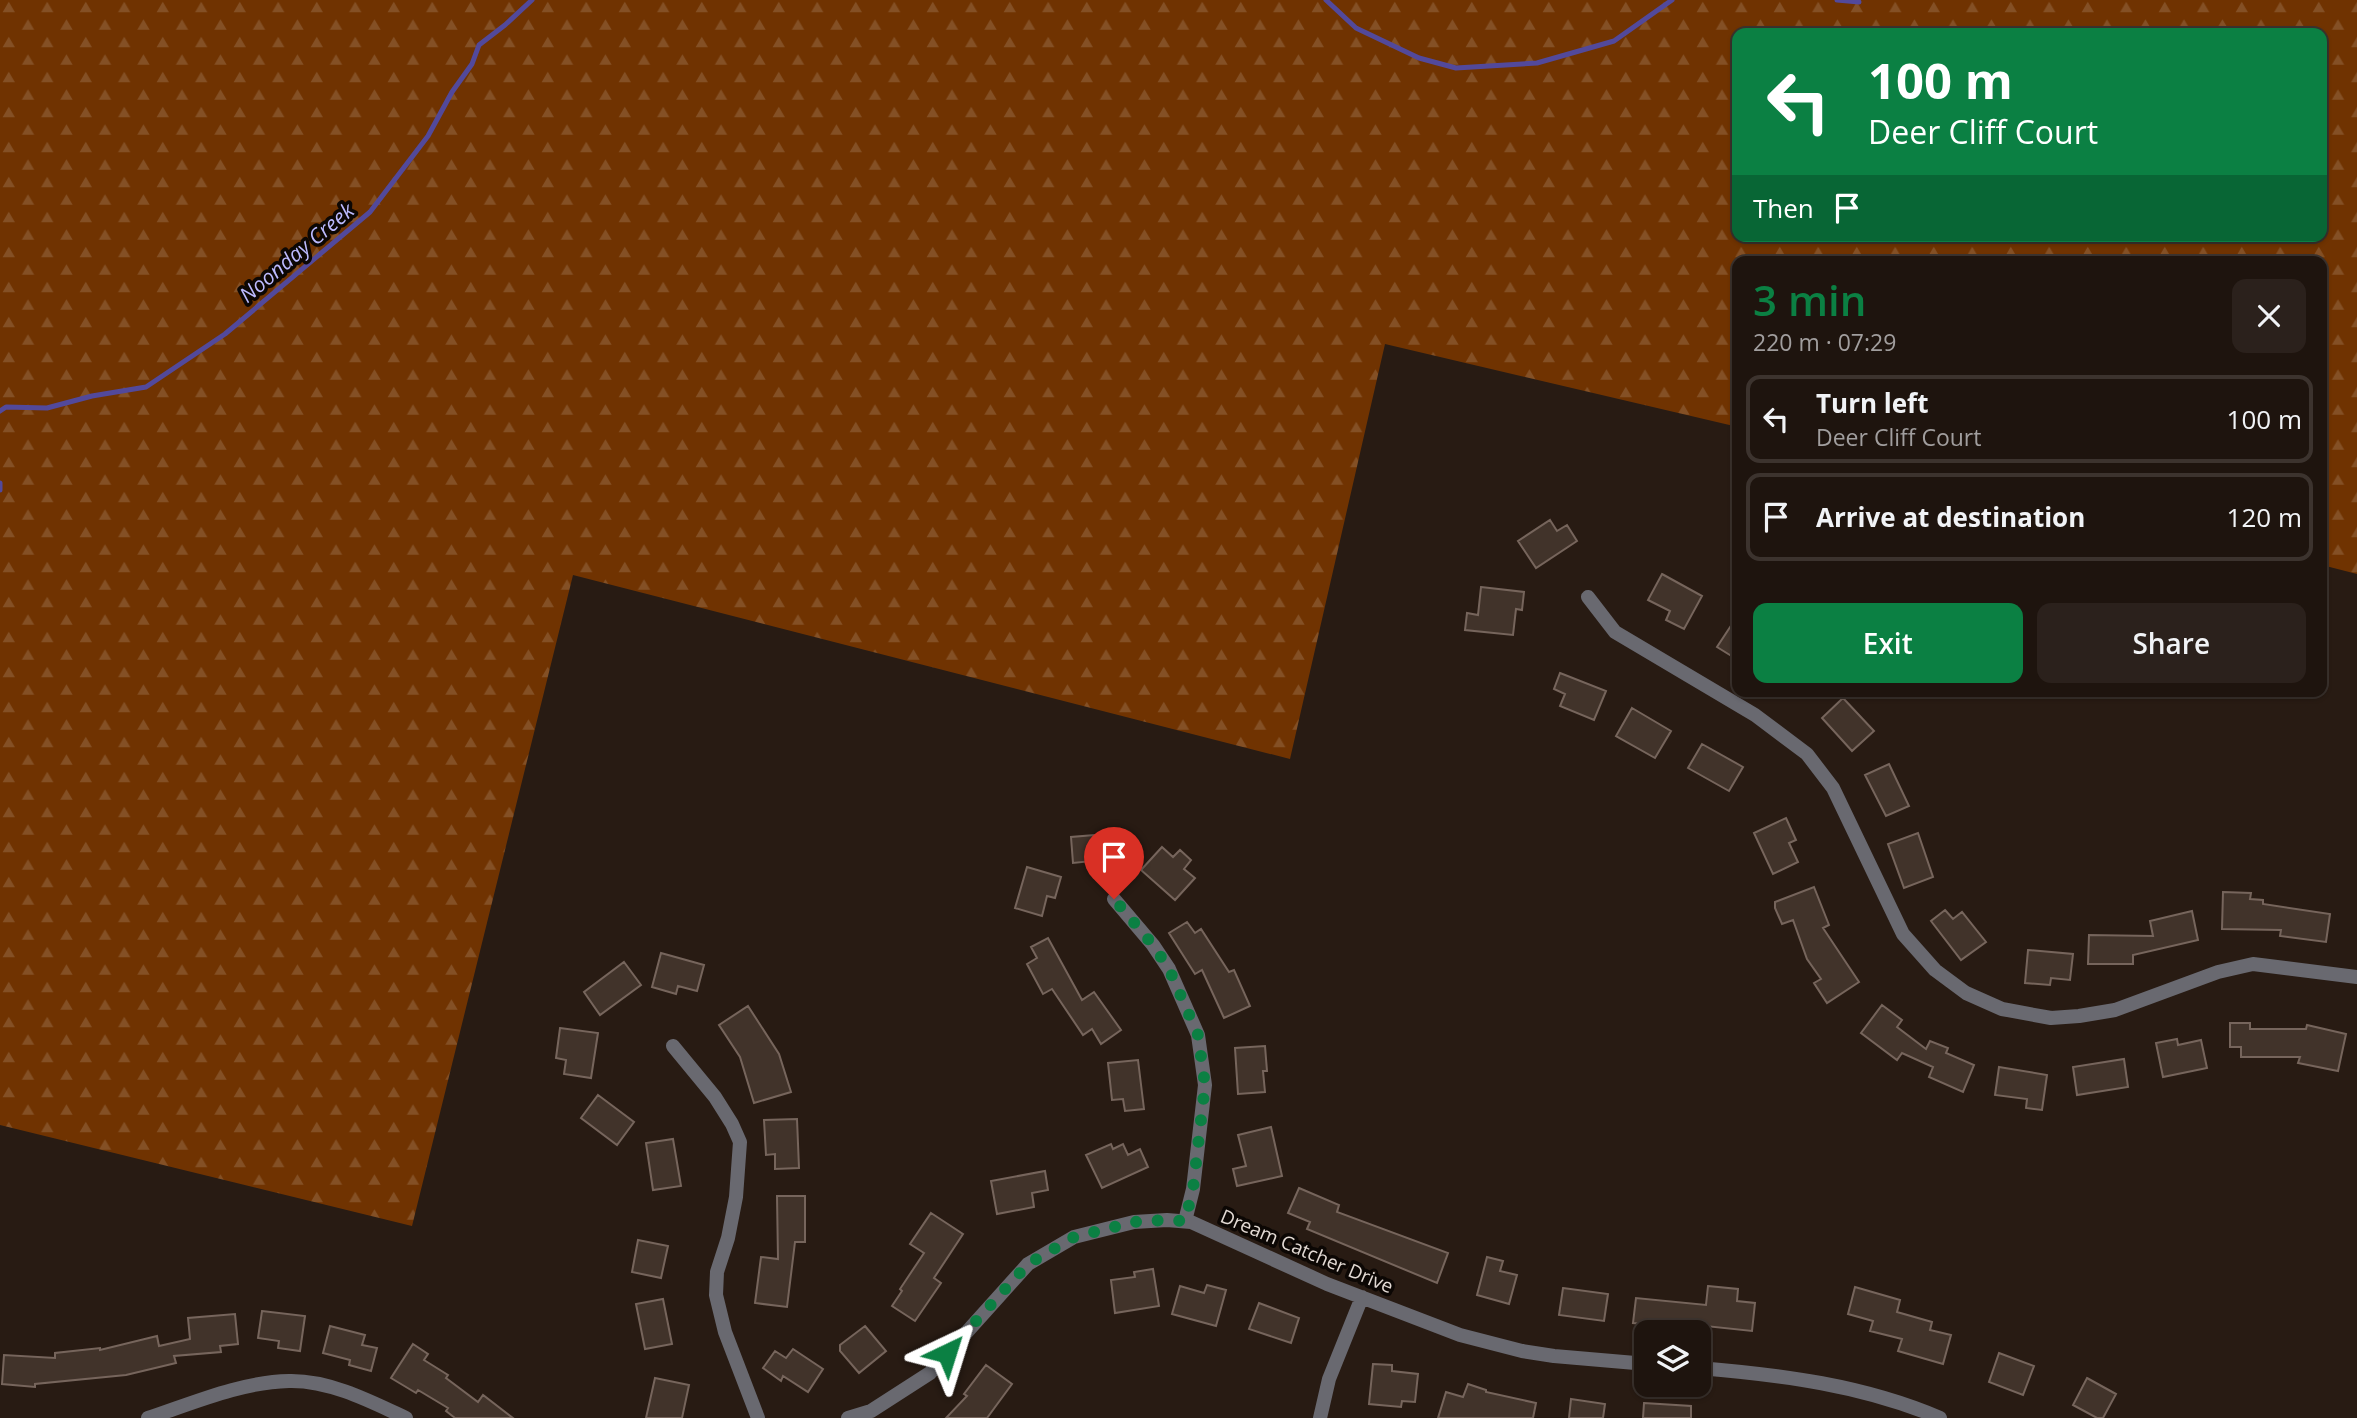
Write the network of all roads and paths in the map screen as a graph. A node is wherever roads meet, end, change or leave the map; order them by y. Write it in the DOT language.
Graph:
graph roads {
  1 [pos="1588,597"];
  2 [pos="1114,899"];
  3 [pos="2357,977"];
  4 [pos="673,1046"];
  5 [pos="1185,1221"];
  6 [pos="1362,1297"];
  7 [pos="1634,1363"];
  8 [pos="1711,1369"];
  9 [pos="148,1418"];
  10 [pos="406,1418"];
  11 [pos="758,1418"];
  12 [pos="848,1418"];
  13 [pos="1320,1418"];
  14 [pos="1940,1418"];
  1 -- 3 [label="street"];
  2 -- 5 [label="street"];
  4 -- 11 [label="street"];
  5 -- 6 [label="street, Dream Catcher Drive"];
  5 -- 12 [label="street, Dream Catcher Drive"];
  6 -- 7 [label="street, Dream Catcher Drive"];
  6 -- 13 [label="street"];
  8 -- 14 [label="street"];
  9 -- 10 [label="street"];
}
